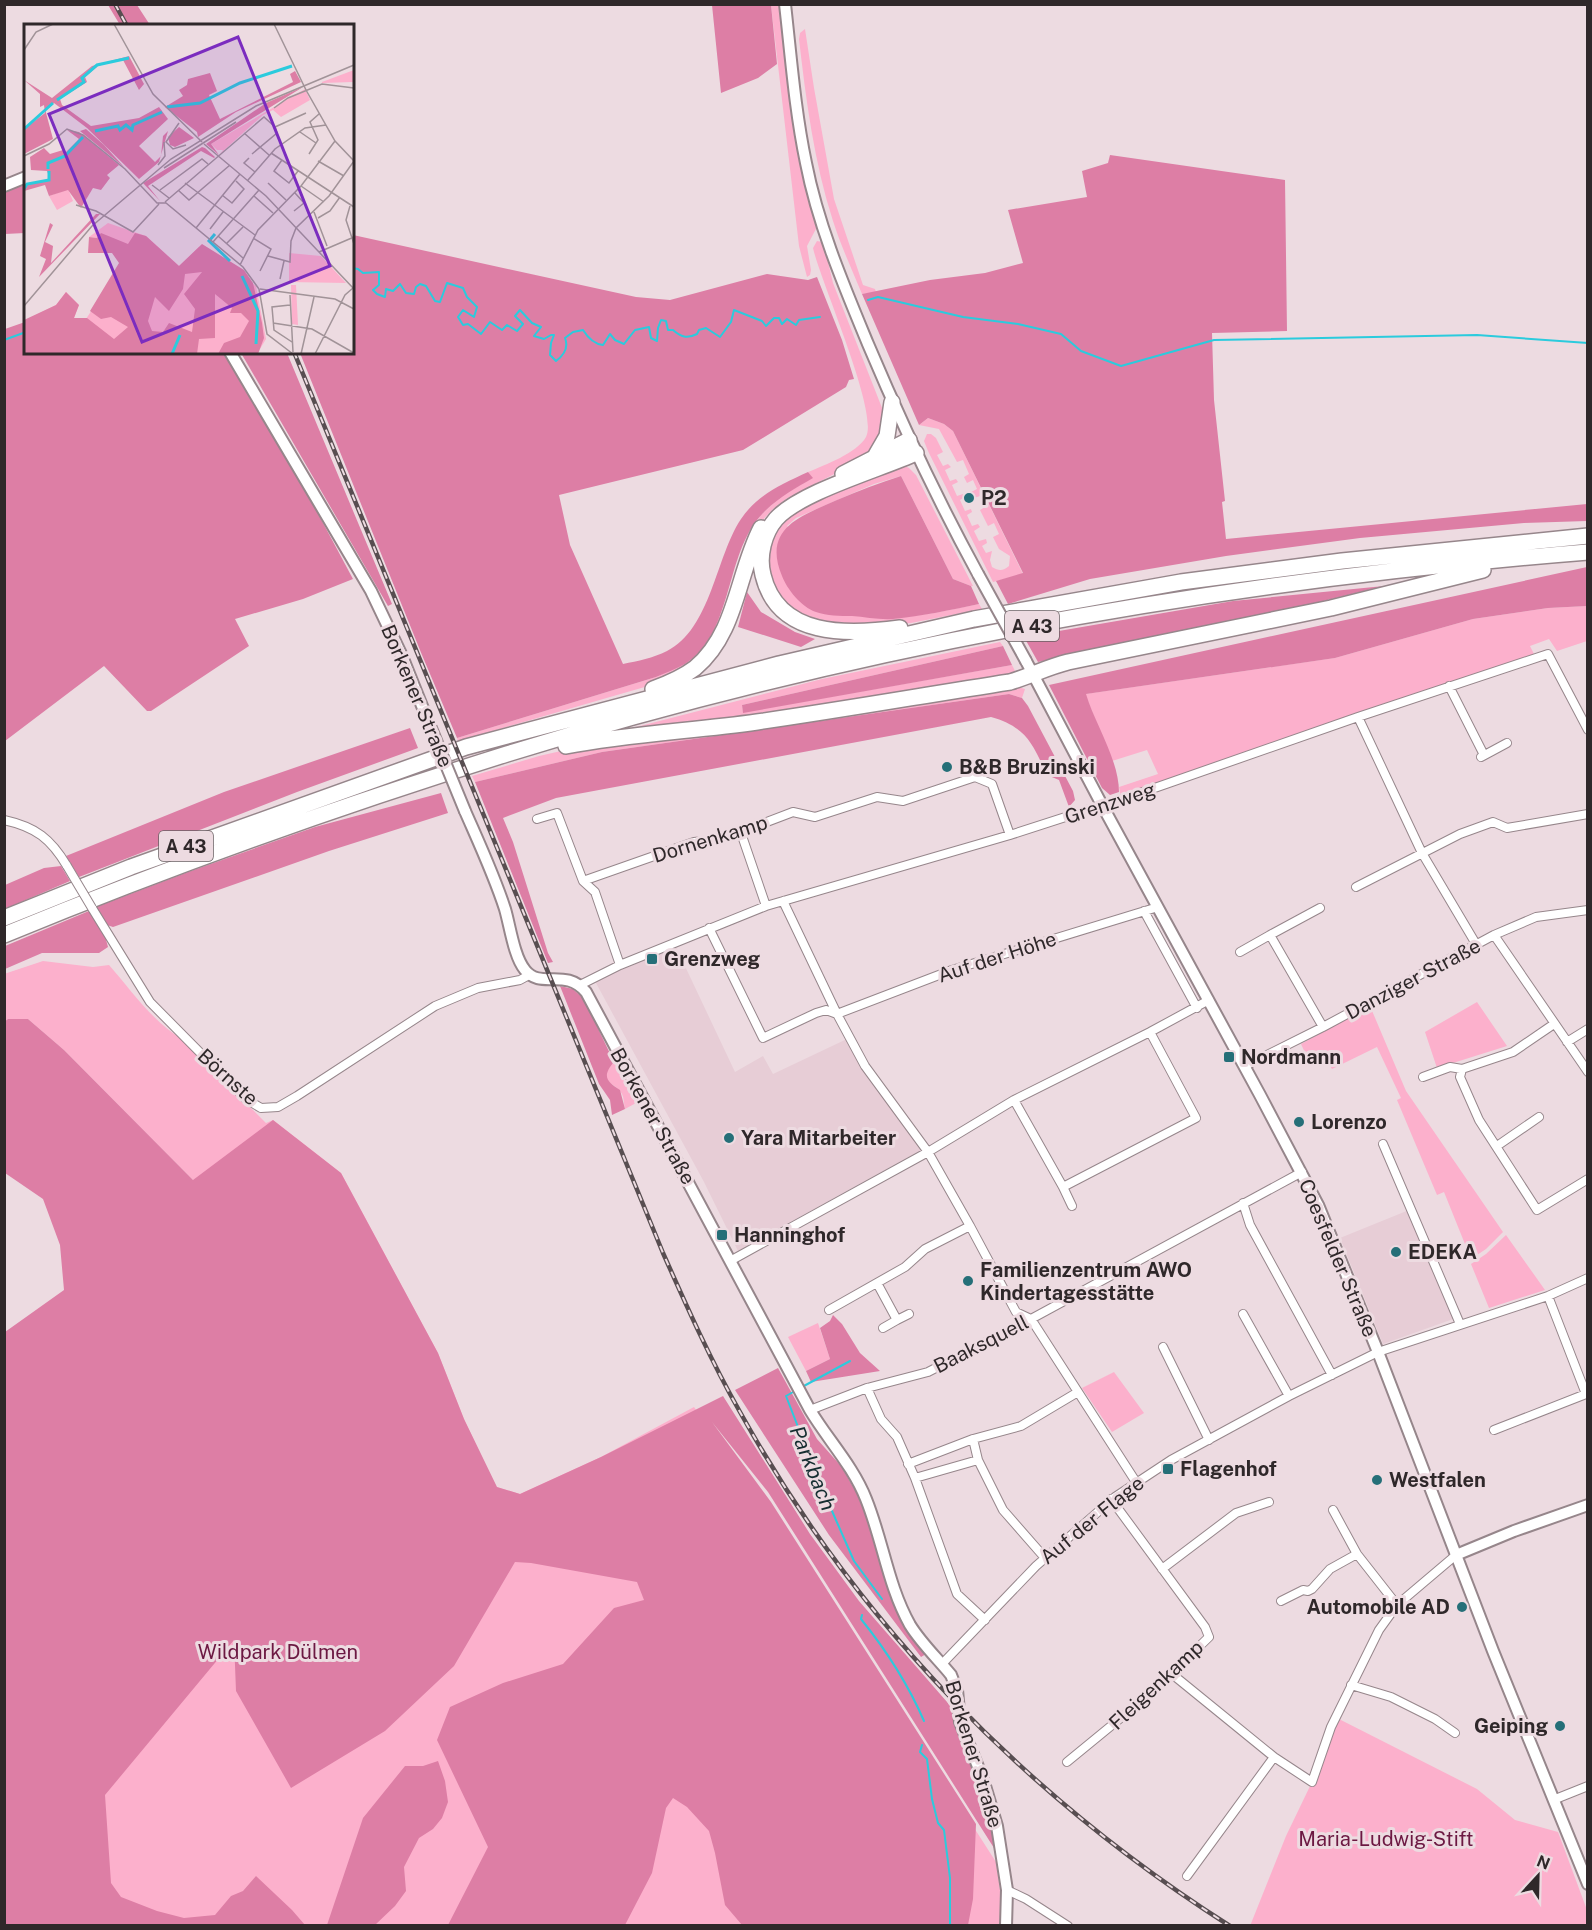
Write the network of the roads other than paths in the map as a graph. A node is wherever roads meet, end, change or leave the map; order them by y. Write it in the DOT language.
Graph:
graph roads {
  1 [pos="785,4"];
  2 [pos="24,178"];
  3 [pos="4,186"];
  4 [pos="231,354"];
  5 [pos="892,402"];
  6 [pos="913,446"];
  7 [pos="876,455"];
  8 [pos="1587,536"];
  9 [pos="1587,552"];
  10 [pos="1568,554"];
  11 [pos="974,619"];
  12 [pos="1029,668"];
  13 [pos="1449,686"];
  14 [pos="600,711"];
  15 [pos="1358,717"];
  16 [pos="1587,730"];
  17 [pos="1507,743"];
  18 [pos="507,754"];
  19 [pos="1102,805"];
  20 [pos="1587,814"];
  21 [pos="537,819"];
  22 [pos="4,820"];
  23 [pos="741,833"];
  24 [pos="1010,835"];
  25 [pos="1422,853"];
  26 [pos="583,881"];
  27 [pos="1356,887"];
  28 [pos="783,901"];
  29 [pos="766,906"];
  30 [pos="1158,907"];
  31 [pos="1320,908"];
  32 [pos="1587,910"];
  33 [pos="1144,911"];
  34 [pos="4,918"];
  35 [pos="709,928"];
  36 [pos="4,935"];
  37 [pos="1270,935"];
  38 [pos="1494,935"];
  39 [pos="1476,944"];
  40 [pos="1240,952"];
  41 [pos="620,965"];
  42 [pos="529,975"];
  43 [pos="580,985"];
  44 [pos="1209,1000"];
  45 [pos="1197,1008"];
  46 [pos="837,1014"];
  47 [pos="1554,1024"];
  48 [pos="1323,1027"];
  49 [pos="1587,1029"];
  50 [pos="1150,1032"];
  51 [pos="1567,1042"];
  52 [pos="1245,1066"];
  53 [pos="1462,1069"];
  54 [pos="1587,1072"];
  55 [pos="1423,1077"];
  56 [pos="1014,1100"];
  57 [pos="1539,1117"];
  58 [pos="1383,1144"];
  59 [pos="1497,1146"];
  60 [pos="928,1152"];
  61 [pos="1302,1172"];
  62 [pos="1587,1179"];
  63 [pos="1063,1187"];
  64 [pos="1242,1203"];
  65 [pos="1072,1206"];
  66 [pos="970,1226"];
  67 [pos="730,1261"];
  68 [pos="1587,1278"];
  69 [pos="877,1283"];
  70 [pos="1548,1296"];
  71 [pos="829,1310"];
  72 [pos="909,1314"];
  73 [pos="1243,1314"];
  74 [pos="1031,1319"];
  75 [pos="897,1320"];
  76 [pos="1460,1324"];
  77 [pos="883,1328"];
  78 [pos="1163,1347"];
  79 [pos="1378,1352"];
  80 [pos="1332,1375"];
  81 [pos="867,1388"];
  82 [pos="1078,1392"];
  83 [pos="1289,1396"];
  84 [pos="810,1410"];
  85 [pos="1494,1430"];
  86 [pos="973,1439"];
  87 [pos="1209,1440"];
  88 [pos="978,1460"];
  89 [pos="908,1464"];
  90 [pos="915,1478"];
  91 [pos="1136,1482"];
  92 [pos="1112,1499"];
  93 [pos="1269,1502"];
  94 [pos="1587,1505"];
  95 [pos="1332,1510"];
  96 [pos="1357,1554"];
  97 [pos="1456,1555"];
  98 [pos="1045,1557"];
  99 [pos="1162,1569"];
  100 [pos="1281,1601"];
  101 [pos="1397,1605"];
  102 [pos="985,1620"];
  103 [pos="942,1664"];
  104 [pos="1172,1674"];
  105 [pos="1351,1684"];
  106 [pos="1455,1733"];
  107 [pos="1274,1757"];
  108 [pos="1067,1762"];
  109 [pos="1587,1786"];
  110 [pos="1554,1800"];
  111 [pos="1187,1876"];
  112 [pos="1587,1884"];
  113 [pos="1007,1890"];
  114 [pos="1006,1926"];
  115 [pos="1068,1926"];
  1 -- 5 [label="street, Coesfelder Straße"];
  2 -- 3 [label="street"];
  4 -- 42 [label="street, Borkener Straße, bridge"];
  5 -- 6 [label="street, Coesfelder Straße"];
  5 -- 7 [label="highway"];
  6 -- 7 [label="highway"];
  6 -- 11 [label="highway"];
  6 -- 12 [label="street, Coesfelder Straße, bridge"];
  7 -- 14 [label="highway"];
  8 -- 11 [label="highway, A 43"];
  9 -- 10 [label="highway, A 43"];
  10 -- 12 [label="highway"];
  10 -- 18 [label="highway, A 43"];
  11 -- 14 [label="highway, A 43"];
  12 -- 18 [label="highway"];
  12 -- 19 [label="street, Coesfelder Straße"];
  13 -- 15 [label="street, Grenzweg"];
  13 -- 16 [label="street, Grenzweg"];
  13 -- 17 [label="street"];
  14 -- 34 [label="highway, A 43"];
  15 -- 19 [label="street, Grenzweg"];
  15 -- 25 [label="street"];
  18 -- 36 [label="highway, A 43"];
  19 -- 24 [label="street, Grenzweg"];
  19 -- 30 [label="street, Coesfelder Straße"];
  20 -- 25 [label="street"];
  21 -- 26 [label="street"];
  22 -- 42 [label="street, Börnste, bridge"];
  23 -- 24 [label="street, Dornenkamp"];
  23 -- 26 [label="street, Dornenkamp"];
  23 -- 29 [label="street"];
  24 -- 28 [label="street, Grenzweg"];
  25 -- 27 [label="street"];
  25 -- 39 [label="street"];
  26 -- 41 [label="street"];
  28 -- 29 [label="street, Grenzweg"];
  28 -- 46 [label="street"];
  29 -- 35 [label="street, Grenzweg"];
  30 -- 33 [label="street, Auf der Höhe"];
  30 -- 44 [label="street, Coesfelder Straße"];
  31 -- 37 [label="street"];
  32 -- 38 [label="street, Danziger Straße"];
  33 -- 45 [label="street"];
  33 -- 46 [label="street, Auf der Höhe"];
  35 -- 41 [label="street, Grenzweg"];
  35 -- 46 [label="street, Auf der Höhe"];
  37 -- 40 [label="street"];
  37 -- 48 [label="street"];
  38 -- 39 [label="street, Danziger Straße"];
  38 -- 47 [label="street"];
  39 -- 48 [label="street, Danziger Straße"];
  41 -- 43 [label="street, Grenzweg"];
  42 -- 43 [label="street"];
  43 -- 67 [label="street, Borkener Straße"];
  44 -- 45 [label="street"];
  44 -- 52 [label="street, Coesfelder Straße"];
  45 -- 50 [label="street"];
  46 -- 60 [label="street"];
  47 -- 51 [label="street"];
  47 -- 53 [label="street"];
  48 -- 52 [label="street, Danziger Straße"];
  49 -- 51 [label="street"];
  50 -- 56 [label="street"];
  50 -- 63 [label="street"];
  51 -- 54 [label="street"];
  52 -- 61 [label="street, Coesfelder Straße"];
  53 -- 55 [label="street"];
  53 -- 59 [label="street"];
  56 -- 60 [label="street"];
  56 -- 63 [label="street"];
  57 -- 59 [label="street"];
  58 -- 76 [label="street"];
  59 -- 62 [label="street"];
  60 -- 66 [label="street"];
  60 -- 67 [label="street"];
  61 -- 64 [label="street, Baaksquell"];
  61 -- 79 [label="street, Coesfelder Straße"];
  63 -- 65 [label="street"];
  64 -- 74 [label="street, Baaksquell"];
  64 -- 80 [label="street"];
  66 -- 69 [label="street"];
  66 -- 74 [label="street"];
  67 -- 84 [label="street, Borkener Straße"];
  68 -- 70 [label="street, Auf der Flage"];
  69 -- 71 [label="street"];
  69 -- 75 [label="street"];
  70 -- 76 [label="street, Auf der Flage"];
  70 -- 85 [label="street"];
  72 -- 75 [label="street"];
  73 -- 83 [label="street"];
  74 -- 81 [label="street, Baaksquell"];
  74 -- 82 [label="street"];
  75 -- 77 [label="street"];
  76 -- 79 [label="street, Auf der Flage"];
  78 -- 87 [label="street"];
  79 -- 80 [label="street, Auf der Flage"];
  79 -- 97 [label="street, Coesfelder Straße"];
  80 -- 83 [label="street, Auf der Flage"];
  81 -- 84 [label="street, Baaksquell"];
  81 -- 89 [label="street"];
  82 -- 86 [label="street"];
  82 -- 91 [label="street"];
  83 -- 87 [label="street, Auf der Flage"];
  84 -- 103 [label="street, Borkener Straße"];
  86 -- 88 [label="street"];
  86 -- 89 [label="street"];
  87 -- 91 [label="street, Auf der Flage"];
  88 -- 90 [label="street"];
  88 -- 98 [label="street"];
  89 -- 90 [label="street"];
  90 -- 102 [label="street"];
  91 -- 92 [label="street, Auf der Flage"];
  92 -- 98 [label="street, Auf der Flage"];
  92 -- 99 [label="street, Fleigenkamp"];
  93 -- 99 [label="street"];
  94 -- 97 [label="street"];
  95 -- 96 [label="street"];
  96 -- 100 [label="street"];
  96 -- 101 [label="street"];
  97 -- 101 [label="street"];
  97 -- 110 [label="street, Coesfelder Straße"];
  98 -- 102 [label="street, Auf der Flage"];
  99 -- 104 [label="street, Fleigenkamp"];
  101 -- 105 [label="street"];
  102 -- 103 [label="street, Auf der Flage"];
  103 -- 113 [label="street, Borkener Straße"];
  104 -- 107 [label="street"];
  104 -- 108 [label="street, Fleigenkamp"];
  105 -- 106 [label="street"];
  105 -- 107 [label="street"];
  107 -- 111 [label="street"];
  109 -- 110 [label="street"];
  110 -- 112 [label="street, Coesfelder Straße"];
  113 -- 114 [label="street, Borkener Straße"];
  113 -- 115 [label="street"];
}
